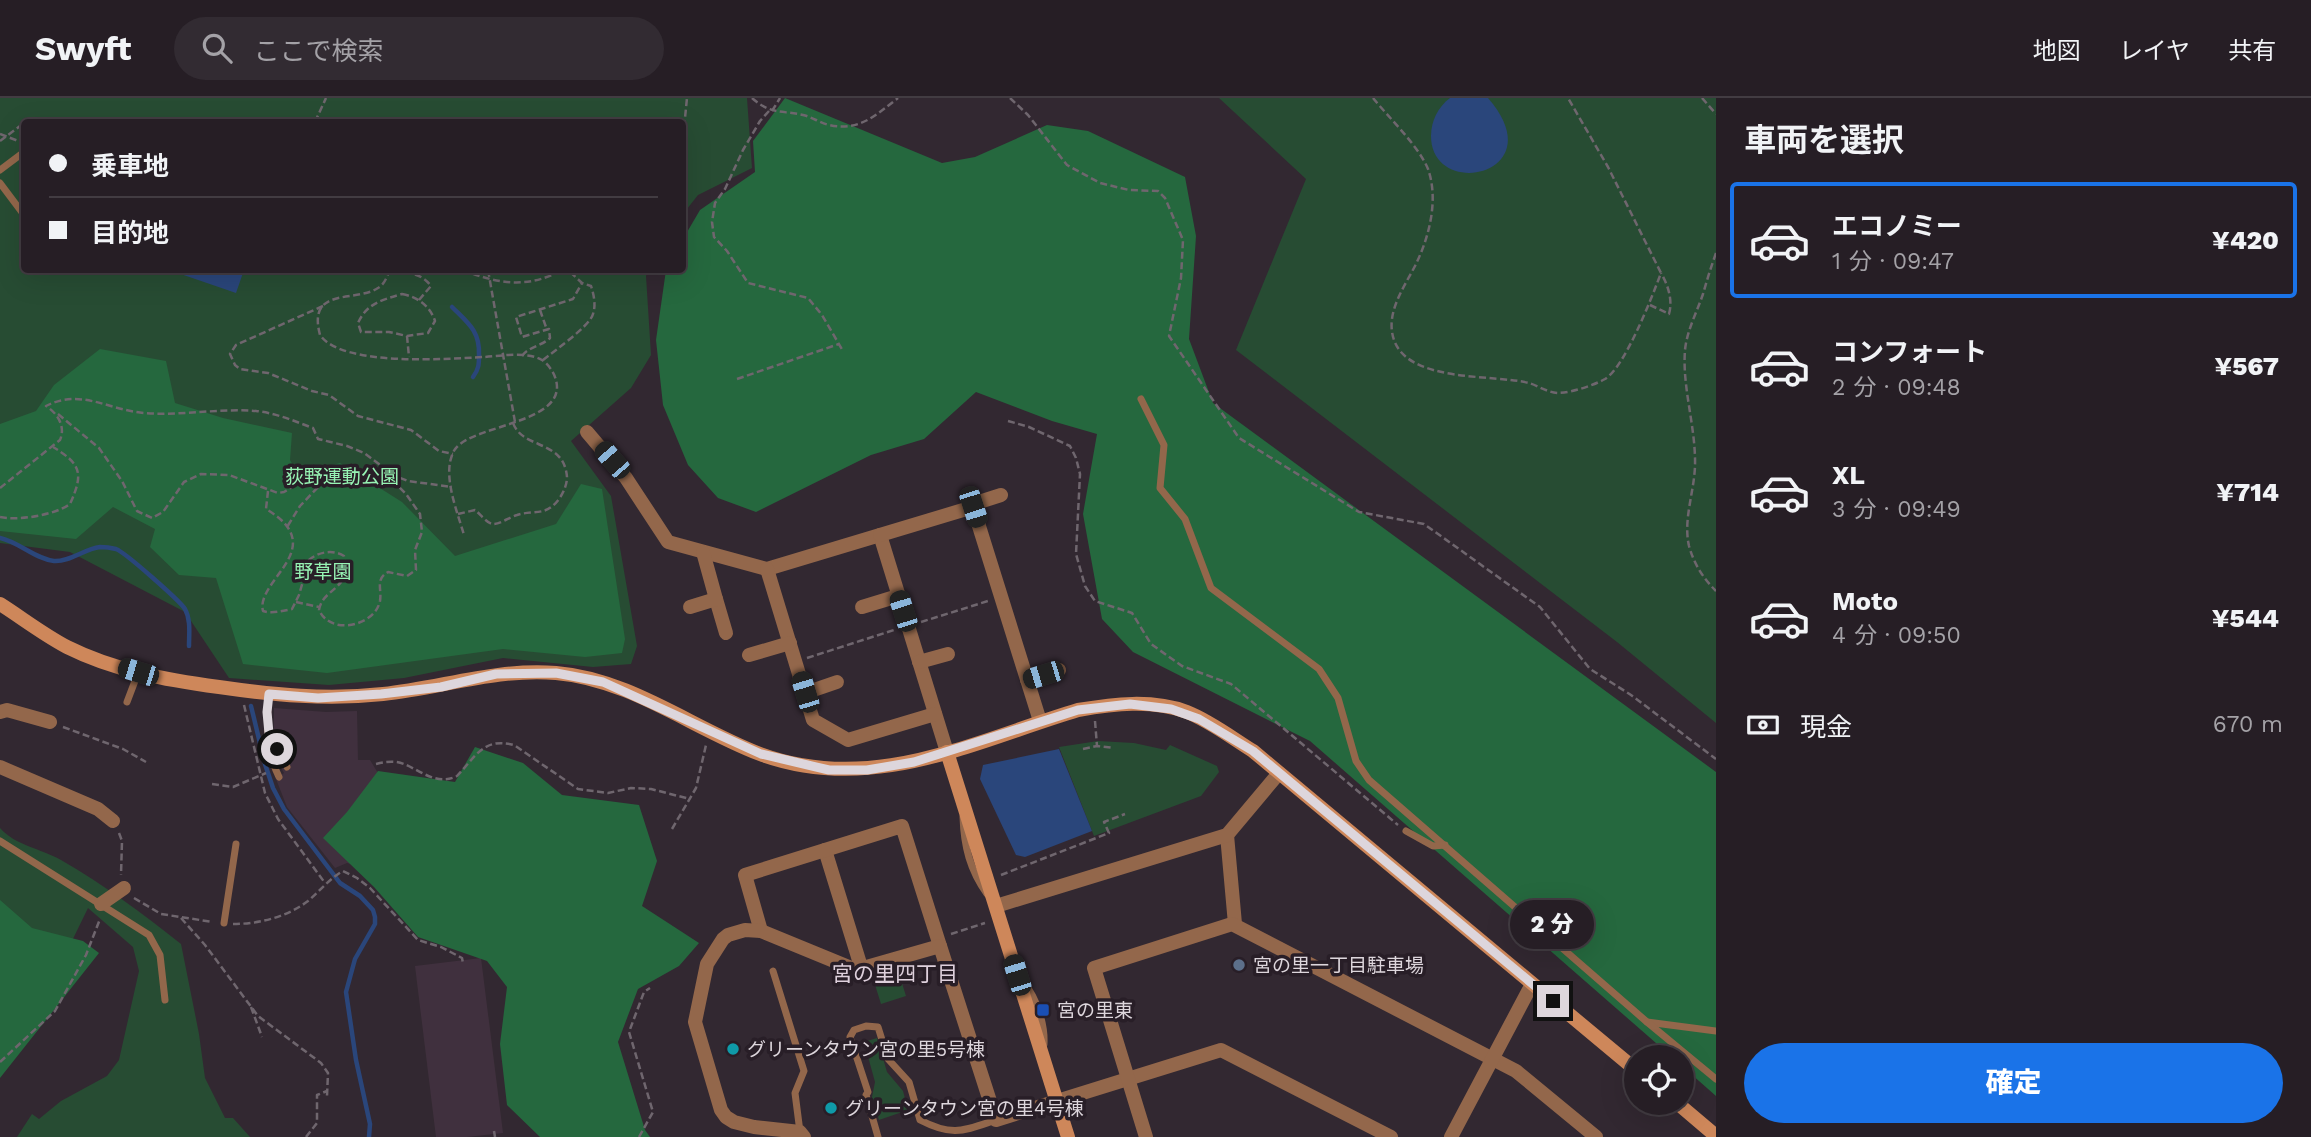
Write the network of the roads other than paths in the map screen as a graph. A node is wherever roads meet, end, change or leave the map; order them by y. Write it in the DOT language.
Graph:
graph roads {
  1 [pos="21,154"];
  2 [pos="0,170"];
  3 [pos="0,183"];
  4 [pos="21,211"];
  5 [pos="1141,399"];
  6 [pos="587,432"];
  7 [pos="1001,495"];
  8 [pos="973,507"];
  9 [pos="880,536"];
  10 [pos="703,552"];
  11 [pos="766,569"];
  12 [pos="898,596"];
  13 [pos="716,599"];
  14 [pos="0,604"];
  15 [pos="690,607"];
  16 [pos="862,607"];
  17 [pos="726,633"];
  18 [pos="790,643"];
  19 [pos="948,654"];
  20 [pos="749,655"];
  21 [pos="919,662"];
  22 [pos="1059,670"];
  23 [pos="138,672"];
  24 [pos="1027,680"];
  25 [pos="837,682"];
  26 [pos="805,692"];
  27 [pos="269,694"];
  28 [pos="127,702"];
  29 [pos="0,712"];
  30 [pos="935,714"];
  31 [pos="1041,721"];
  32 [pos="50,722"];
  33 [pos="270,744"];
  34 [pos="947,752"];
  35 [pos="0,767"];
  36 [pos="287,767"];
  37 [pos="1279,774"];
  38 [pos="279,777"];
  39 [pos="113,821"];
  40 [pos="1406,831"];
  41 [pos="1227,835"];
  42 [pos="0,841"];
  43 [pos="236,844"];
  44 [pos="1446,845"];
  45 [pos="825,850"];
  46 [pos="124,888"];
  47 [pos="103,905"];
  48 [pos="996,906"];
  49 [pos="224,923"];
  50 [pos="1235,924"];
  51 [pos="761,931"];
  52 [pos="939,942"];
  53 [pos="862,970"];
  54 [pos="774,971"];
  55 [pos="1532,984"];
  56 [pos="165,1000"];
  57 [pos="1647,1022"];
  58 [pos="1716,1031"];
  59 [pos="1491,1058"];
  60 [pos="1624,1060"];
  61 [pos="1128,1079"];
  62 [pos="1716,1079"];
  63 [pos="1057,1102"];
  64 [pos="1691,1115"];
  65 [pos="996,1120"];
  66 [pos="967,1133"];
  67 [pos="802,1134"];
  68 [pos="1716,1136"];
  69 [pos="878,1137"];
  70 [pos="1068,1137"];
  71 [pos="1146,1137"];
  72 [pos="1391,1137"];
  73 [pos="1451,1137"];
  74 [pos="1596,1137"];
  1 -- 2 [label="lane"];
  3 -- 4 [label="lane"];
  5 -- 44 [label="lane"];
  6 -- 10 [label="street"];
  7 -- 8 [label="street"];
  8 -- 9 [label="street"];
  8 -- 24 [label="street"];
  9 -- 11 [label="street"];
  9 -- 12 [label="street"];
  10 -- 11 [label="street"];
  10 -- 13 [label="street"];
  11 -- 18 [label="street"];
  12 -- 16 [label="street"];
  12 -- 21 [label="street"];
  13 -- 15 [label="street"];
  13 -- 17 [label="street"];
  14 -- 23 [label="street"];
  18 -- 20 [label="street"];
  18 -- 26 [label="street"];
  19 -- 21 [label="street"];
  21 -- 30 [label="street"];
  22 -- 24 [label="street"];
  23 -- 27 [label="street"];
  23 -- 28 [label="lane"];
  24 -- 31 [label="street"];
  25 -- 26 [label="street"];
  26 -- 30 [label="street"];
  27 -- 33 [label="lane"];
  27 -- 34 [label="street"];
  29 -- 32 [label="street"];
  30 -- 34 [label="street"];
  31 -- 34 [label="street"];
  31 -- 37 [label="street"];
  33 -- 36 [label="lane"];
  33 -- 38 [label="lane"];
  34 -- 48 [label="street"];
  35 -- 39 [label="street"];
  37 -- 41 [label="street"];
  37 -- 55 [label="street"];
  40 -- 44 [label="lane"];
  41 -- 48 [label="street"];
  41 -- 50 [label="street"];
  42 -- 47 [label="lane"];
  43 -- 49 [label="lane"];
  44 -- 57 [label="lane"];
  45 -- 51 [label="street"];
  45 -- 52 [label="street"];
  45 -- 53 [label="street"];
  46 -- 47 [label="street"];
  47 -- 56 [label="lane"];
  48 -- 63 [label="street"];
  50 -- 59 [label="street"];
  50 -- 61 [label="street"];
  51 -- 53 [label="street"];
  51 -- 67 [label="street"];
  52 -- 53 [label="street"];
  52 -- 65 [label="street"];
  54 -- 67 [label="lane"];
  55 -- 59 [label="street"];
  55 -- 60 [label="street"];
  57 -- 58 [label="lane"];
  57 -- 62 [label="lane"];
  59 -- 73 [label="street"];
  59 -- 74 [label="street"];
  61 -- 63 [label="street"];
  61 -- 71 [label="street"];
  61 -- 72 [label="street"];
  63 -- 65 [label="street"];
  63 -- 70 [label="street"];
  64 -- 68 [label="street"];
  65 -- 66 [label="lane"];
  66 -- 69 [label="lane"];
}
